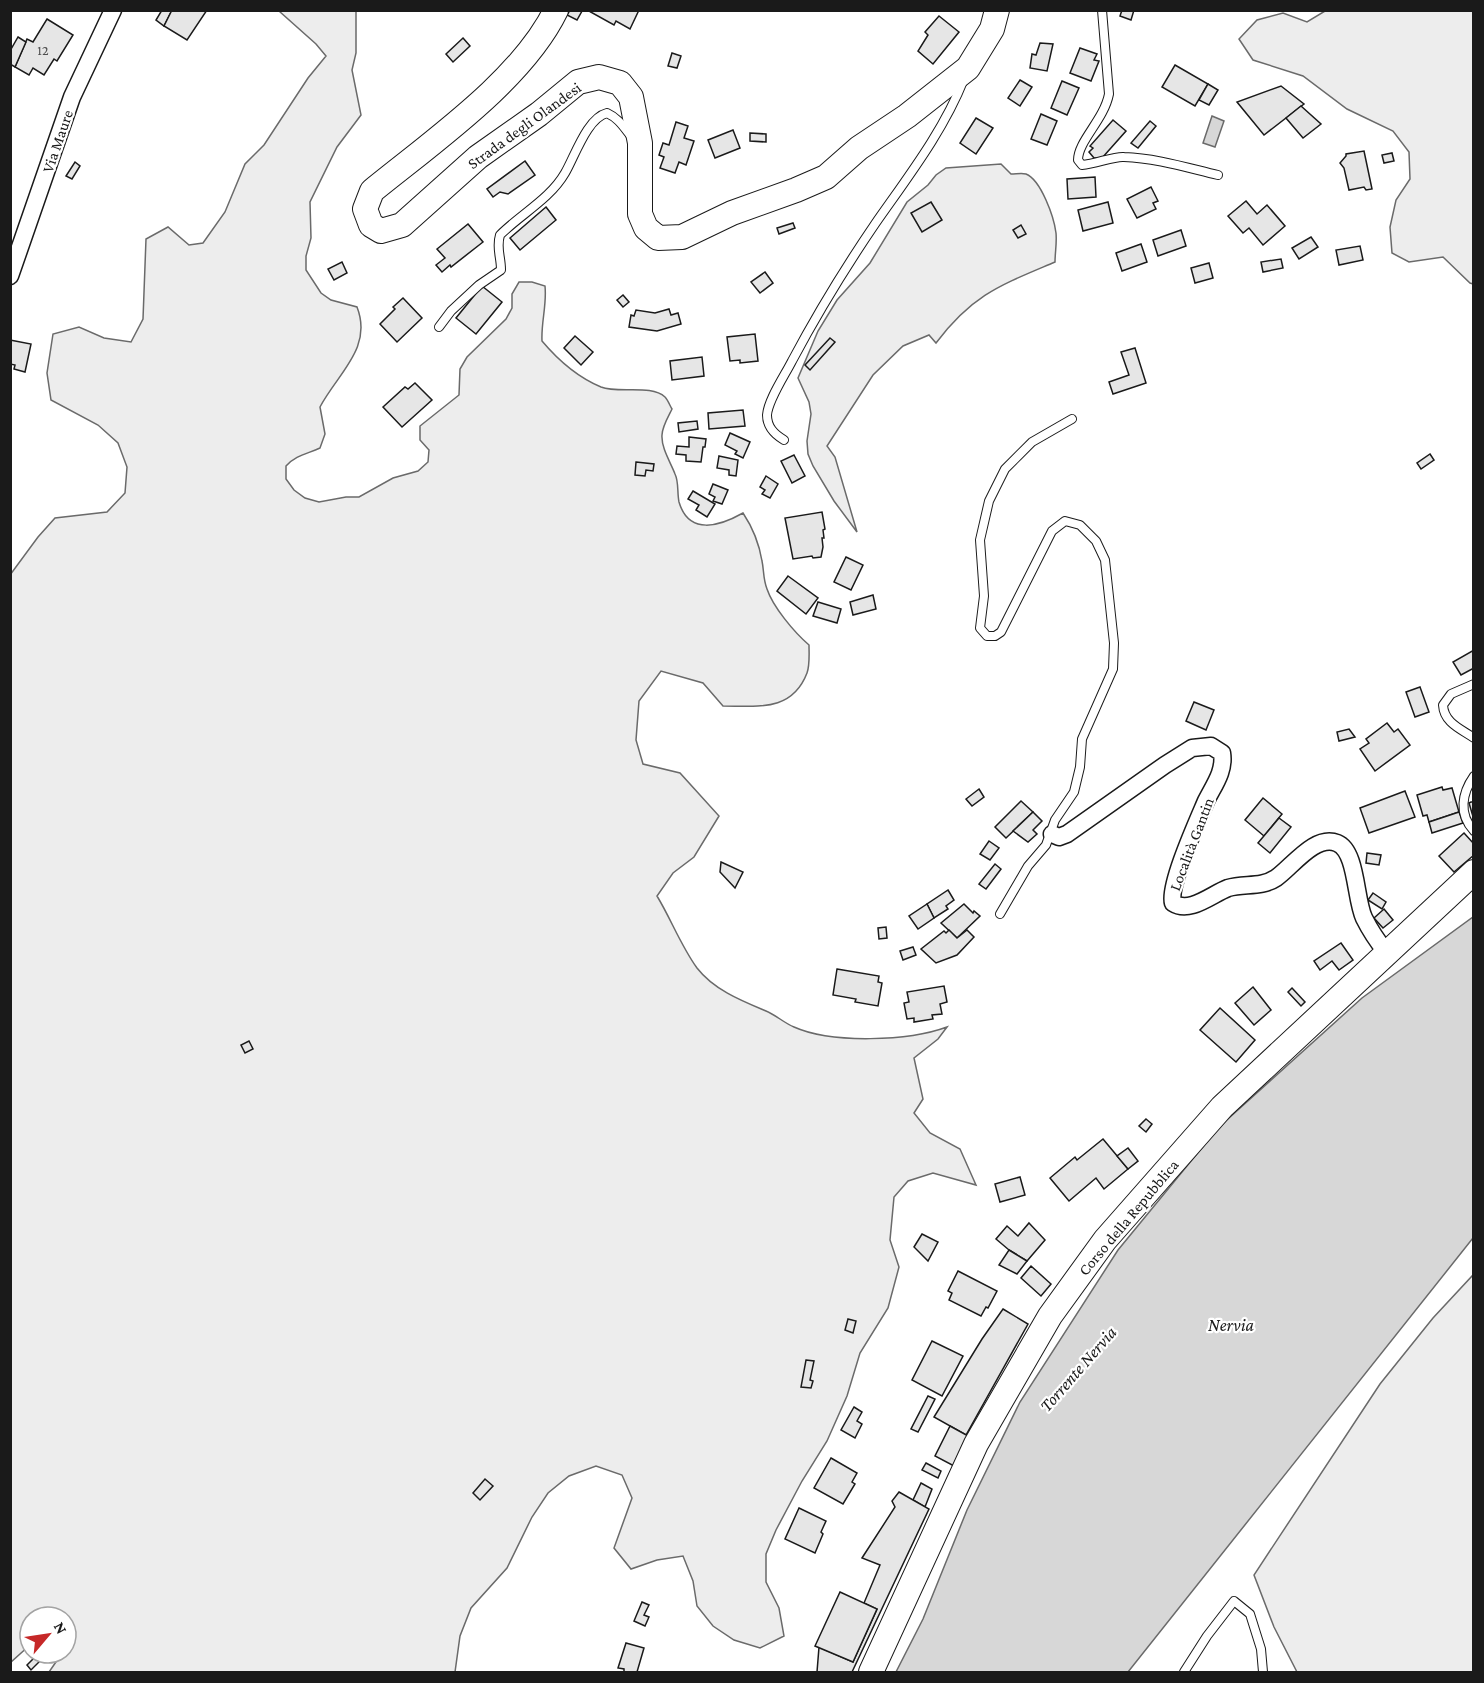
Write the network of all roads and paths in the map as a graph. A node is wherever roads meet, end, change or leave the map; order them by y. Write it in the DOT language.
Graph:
graph roads {
  1 [pos="113,10"];
  2 [pos="556,10"];
  3 [pos="998,10"];
  4 [pos="1102,10"];
  5 [pos="968,68"];
  6 [pos="640,143"];
  7 [pos="1218,175"];
  8 [pos="10,276"];
  9 [pos="439,327"];
  10 [pos="1072,419"];
  11 [pos="784,440"];
  12 [pos="1473,684"];
  13 [pos="1473,738"];
  14 [pos="1473,776"];
  15 [pos="1473,831"];
  16 [pos="1052,834"];
  17 [pos="1473,872"];
  18 [pos="1000,914"];
  19 [pos="1386,952"];
  20 [pos="871,1672"];
  21 [pos="1184,1672"];
  22 [pos="1263,1672"];
  1 -- 8 [label="street, Via Maure"];
  2 -- 6 [label="main road, Strada degli Olandesi"];
  3 -- 5 [label="main road, Strada degli Olandesi"];
  4 -- 7 [label="lane"];
  5 -- 6 [label="main road, Strada degli Olandesi"];
  5 -- 11 [label="lane"];
  6 -- 9 [label="lane"];
  10 -- 16 [label="lane"];
  12 -- 13 [label="lane"];
  14 -- 15 [label="lane"];
  16 -- 18 [label="lane"];
  16 -- 19 [label="street, Località Gantin"];
  17 -- 19 [label="main road, Corso della Repubblica"];
  19 -- 20 [label="main road, Corso della Repubblica"];
  21 -- 22 [label="lane"];
}
